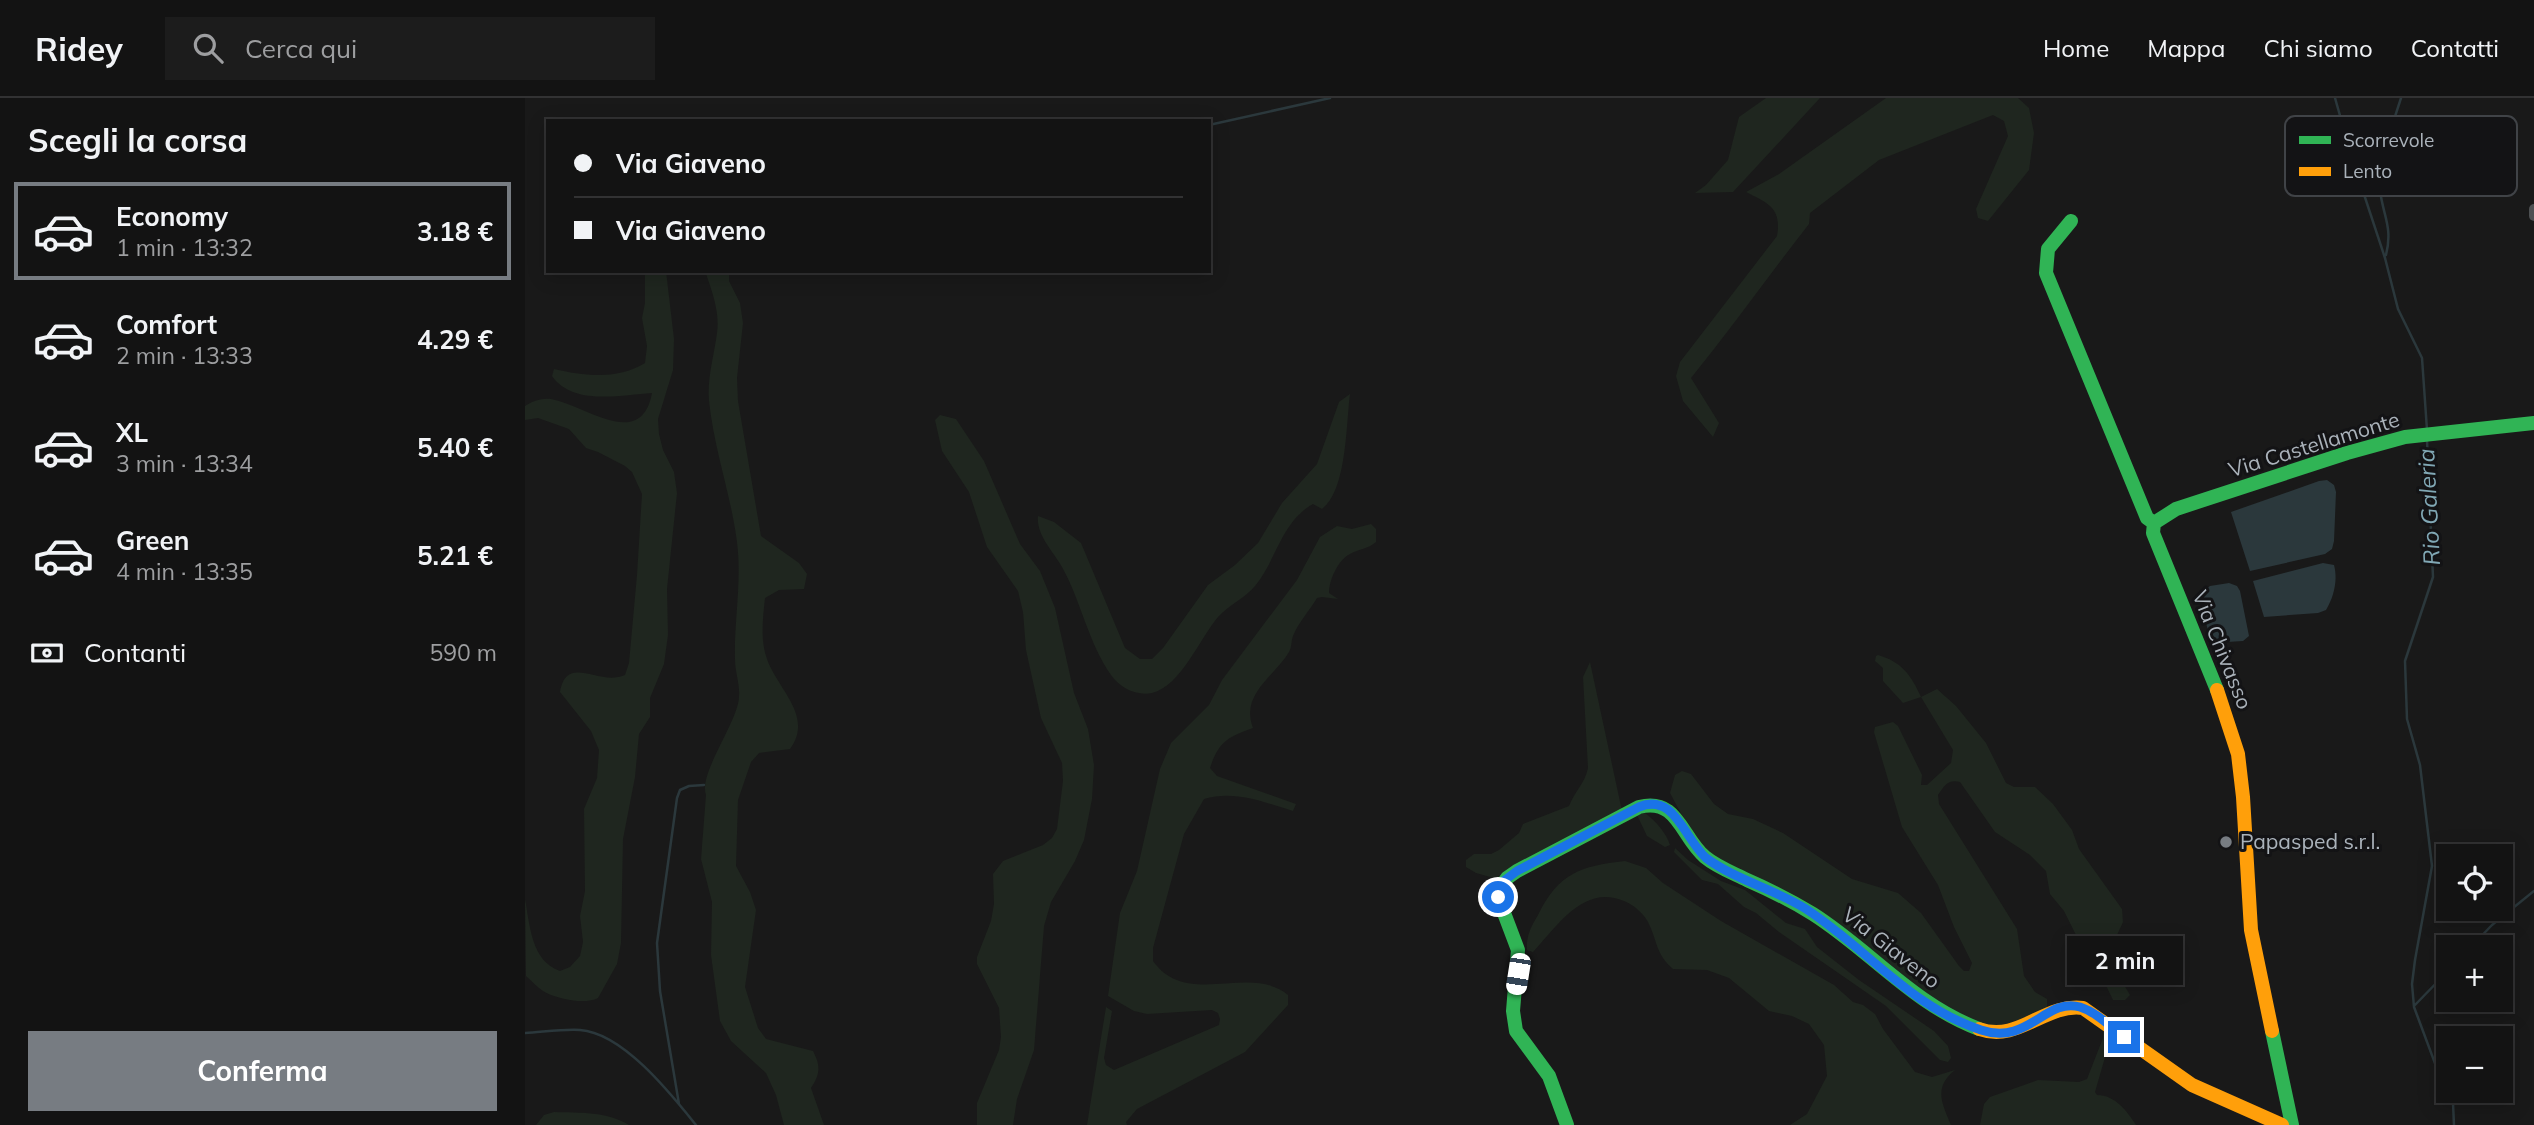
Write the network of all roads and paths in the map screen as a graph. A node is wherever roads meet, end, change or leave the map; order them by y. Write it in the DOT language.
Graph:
graph roads {
  1 [pos="2534,209"];
  2 [pos="2534,216"];
  3 [pos="2071,221"];
  4 [pos="2534,424"];
  5 [pos="2154,523"];
  6 [pos="1567,1125"];
  7 [pos="2282,1125"];
  8 [pos="2292,1125"];
  1 -- 2 [label="street"];
  3 -- 5 [label="street, Via Chivasso"];
  4 -- 5 [label="street, Via Castellamonte"];
  5 -- 8 [label="street, Via Chivasso"];
  6 -- 7 [label="street, Via Giaveno"];
}
